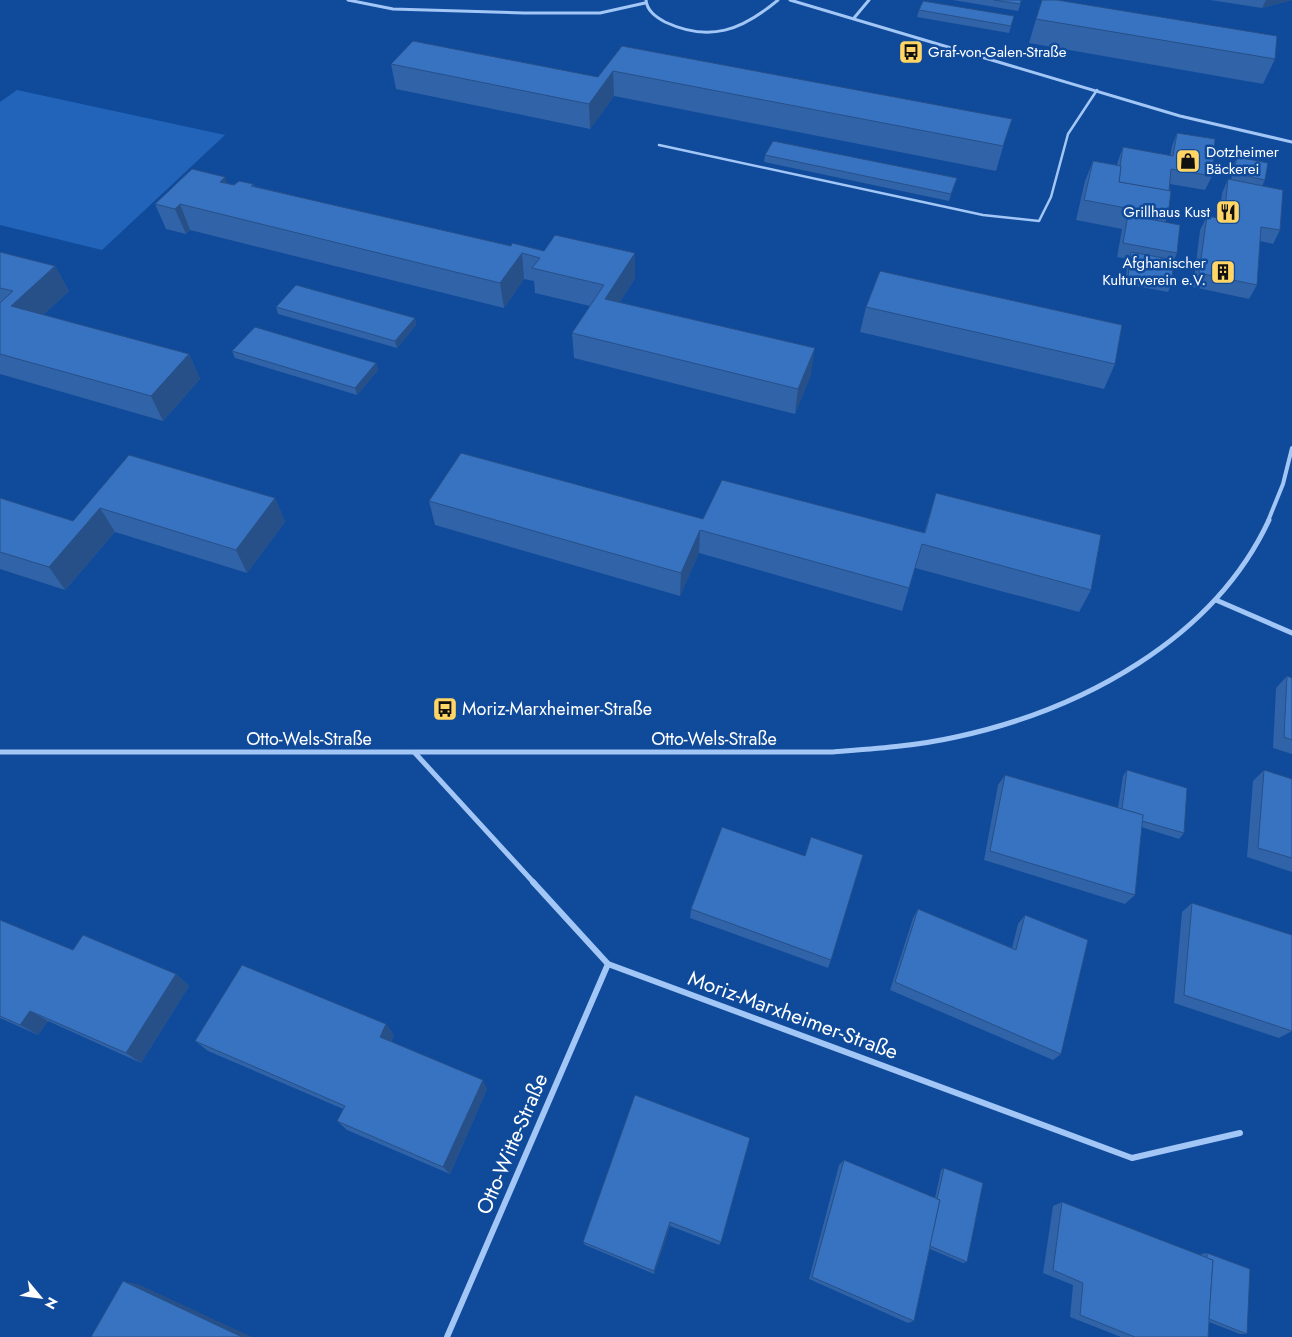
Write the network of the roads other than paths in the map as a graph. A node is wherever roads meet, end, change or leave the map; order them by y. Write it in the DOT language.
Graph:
graph roads {
  1 [pos="348,0"];
  2 [pos="778,0"];
  3 [pos="790,0"];
  4 [pos="869,0"];
  5 [pos="645,1"];
  6 [pos="854,18"];
  7 [pos="1097,90"];
  8 [pos="1292,142"];
  9 [pos="660,145"];
  10 [pos="1292,448"];
  11 [pos="1216,600"];
  12 [pos="1292,633"];
  13 [pos="0,752"];
  14 [pos="415,753"];
  15 [pos="608,964"];
  16 [pos="1240,1133"];
  17 [pos="447,1337"];
  1 -- 5 [label="street"];
  2 -- 5 [label="street"];
  3 -- 6 [label="street"];
  4 -- 6 [label="street"];
  6 -- 7 [label="street"];
  7 -- 8 [label="street"];
  7 -- 9 [label="lane"];
  10 -- 11 [label="street, Otto-Wels-Straße"];
  11 -- 12 [label="street"];
  11 -- 14 [label="street, Otto-Wels-Straße"];
  13 -- 14 [label="street, Otto-Wels-Straße"];
  14 -- 15 [label="street, Moriz-Marxheimer-Straße"];
  15 -- 16 [label="street, Moriz-Marxheimer-Straße"];
  15 -- 17 [label="street, Otto-Witte-Straße"];
}
